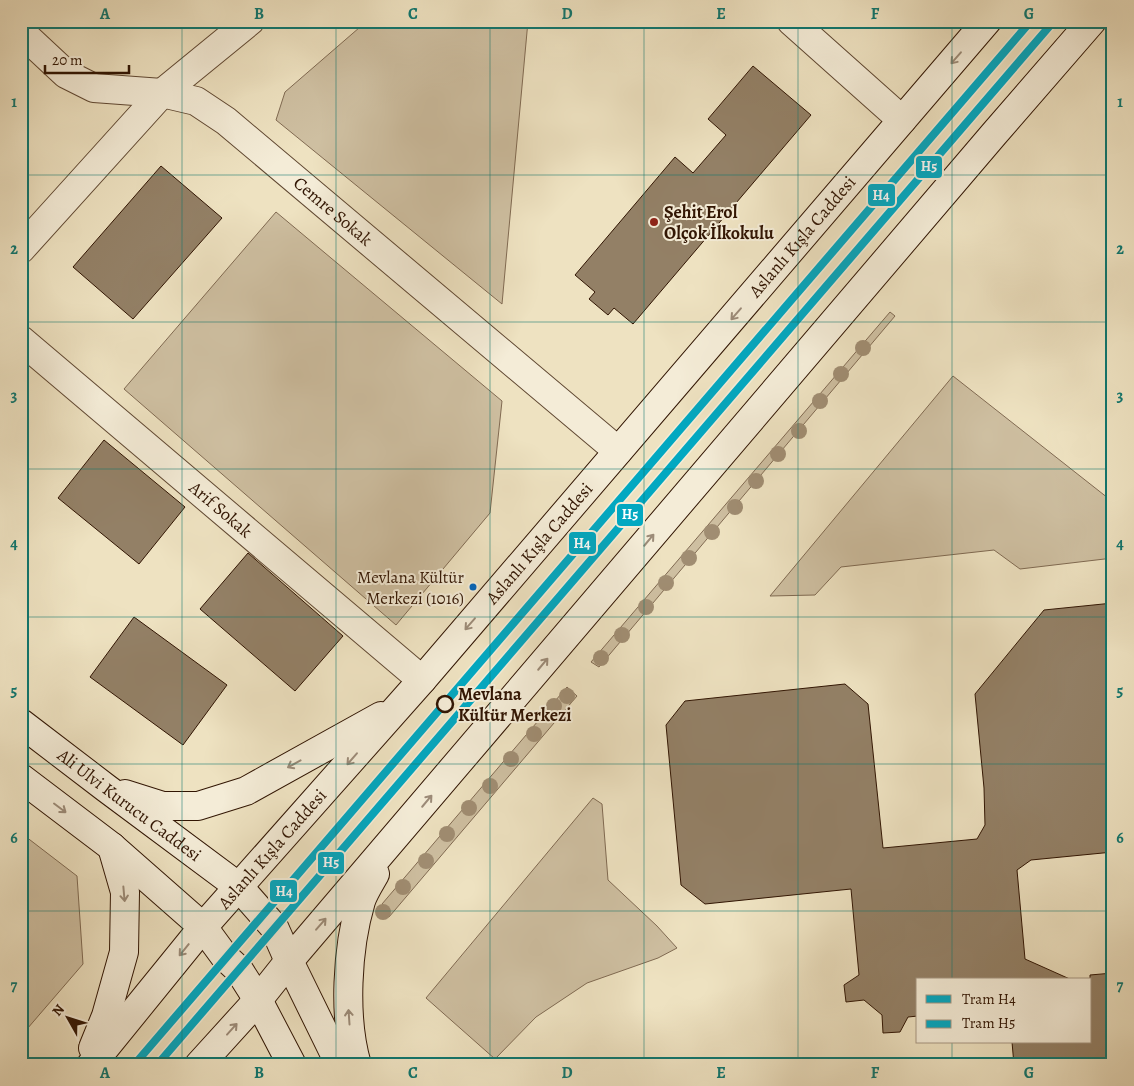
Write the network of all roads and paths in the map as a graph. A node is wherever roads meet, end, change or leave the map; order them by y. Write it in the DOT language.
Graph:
graph roads {
  1 [pos="250,21"];
  2 [pos="791,21"];
  3 [pos="987,21"];
  4 [pos="1092,21"];
  5 [pos="21,32"];
  6 [pos="162,93"];
  7 [pos="902,120"];
  8 [pos="21,249"];
  9 [pos="21,340"];
  10 [pos="618,451"];
  11 [pos="422,680"];
  12 [pos="398,706"];
  13 [pos="21,723"];
  14 [pos="21,778"];
  15 [pos="106,788"];
  16 [pos="388,846"];
  17 [pos="112,847"];
  18 [pos="239,887"];
  19 [pos="203,927"];
  20 [pos="289,961"];
  21 [pos="258,1000"];
  22 [pos="86,1065"];
  23 [pos="91,1065"];
  24 [pos="199,1065"];
  25 [pos="292,1065"];
  26 [pos="340,1065"];
  27 [pos="356,1065"];
  1 -- 6 [label="main road"];
  2 -- 7 [label="main road"];
  3 -- 7 [label="main road, Aslanlı Kışla Caddesi, one-way"];
  16 -- 4 [label="main road, one-way"];
  5 -- 6 [label="main road, Cemre Sokak"];
  6 -- 8 [label="main road"];
  6 -- 10 [label="main road, Cemre Sokak"];
  7 -- 10 [label="main road, Aslanlı Kışla Caddesi, one-way"];
  9 -- 11 [label="main road, Arif Sokak"];
  10 -- 11 [label="main road, Aslanlı Kışla Caddesi, one-way"];
  11 -- 12 [label="main road, Aslanlı Kışla Caddesi"];
  12 -- 15 [label="main road, one-way"];
  12 -- 18 [label="main road, Aslanlı Kışla Caddesi, one-way"];
  13 -- 15 [label="main road, Ali Ulvi Kurucu Caddesi"];
  14 -- 17 [label="main road, one-way"];
  15 -- 18 [label="main road, Ali Ulvi Kurucu Caddesi"];
  20 -- 16 [label="main road, one-way"];
  27 -- 16 [label="main road, one-way"];
  17 -- 19 [label="main road"];
  17 -- 22 [label="main road, one-way"];
  18 -- 19 [label="main road, Aslanlı Kışla Caddesi"];
  18 -- 20 [label="main road, Ali Ulvi Kurucu Caddesi"];
  19 -- 21 [label="main road"];
  19 -- 23 [label="main road, Aslanlı Kışla Caddesi, one-way"];
  20 -- 21 [label="main road"];
  20 -- 26 [label="main road, Ali Ulvi Kurucu Caddesi"];
  24 -- 21 [label="main road, one-way"];
  21 -- 25 [label="main road"];
}
